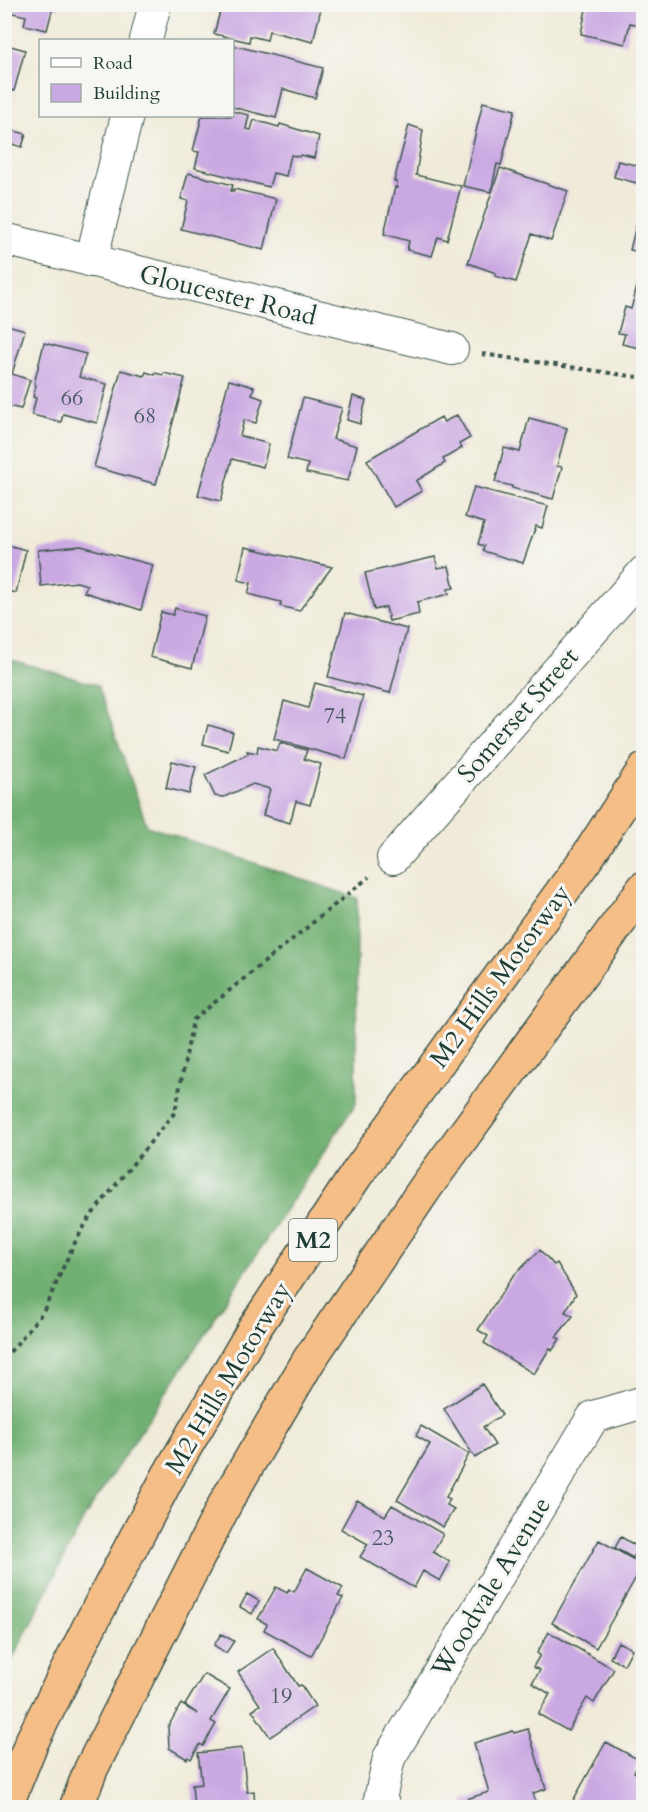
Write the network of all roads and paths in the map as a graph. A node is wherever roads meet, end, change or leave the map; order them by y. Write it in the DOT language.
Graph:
graph roads {
  1 [pos="155,4"];
  2 [pos="146,39"];
  3 [pos="127,117"];
  4 [pos="4,239"];
  5 [pos="91,261"];
  6 [pos="452,349"];
  7 [pos="644,378"];
  8 [pos="644,572"];
  9 [pos="644,770"];
  10 [pos="393,858"];
  11 [pos="644,888"];
  12 [pos="4,1359"];
  13 [pos="644,1402"];
  14 [pos="4,1808"];
  15 [pos="75,1808"];
  16 [pos="385,1808"];
  1 -- 2 [label="street"];
  3 -- 5 [label="street"];
  4 -- 5 [label="street, Gloucester Road"];
  5 -- 6 [label="street, Gloucester Road"];
  6 -- 7 [label="path"];
  8 -- 10 [label="street, Somerset Street"];
  9 -- 14 [label="highway, M2 Hills Motorway / M2"];
  10 -- 12 [label="path"];
  11 -- 15 [label="highway, M2"];
  13 -- 16 [label="street, Woodvale Avenue"];
}
